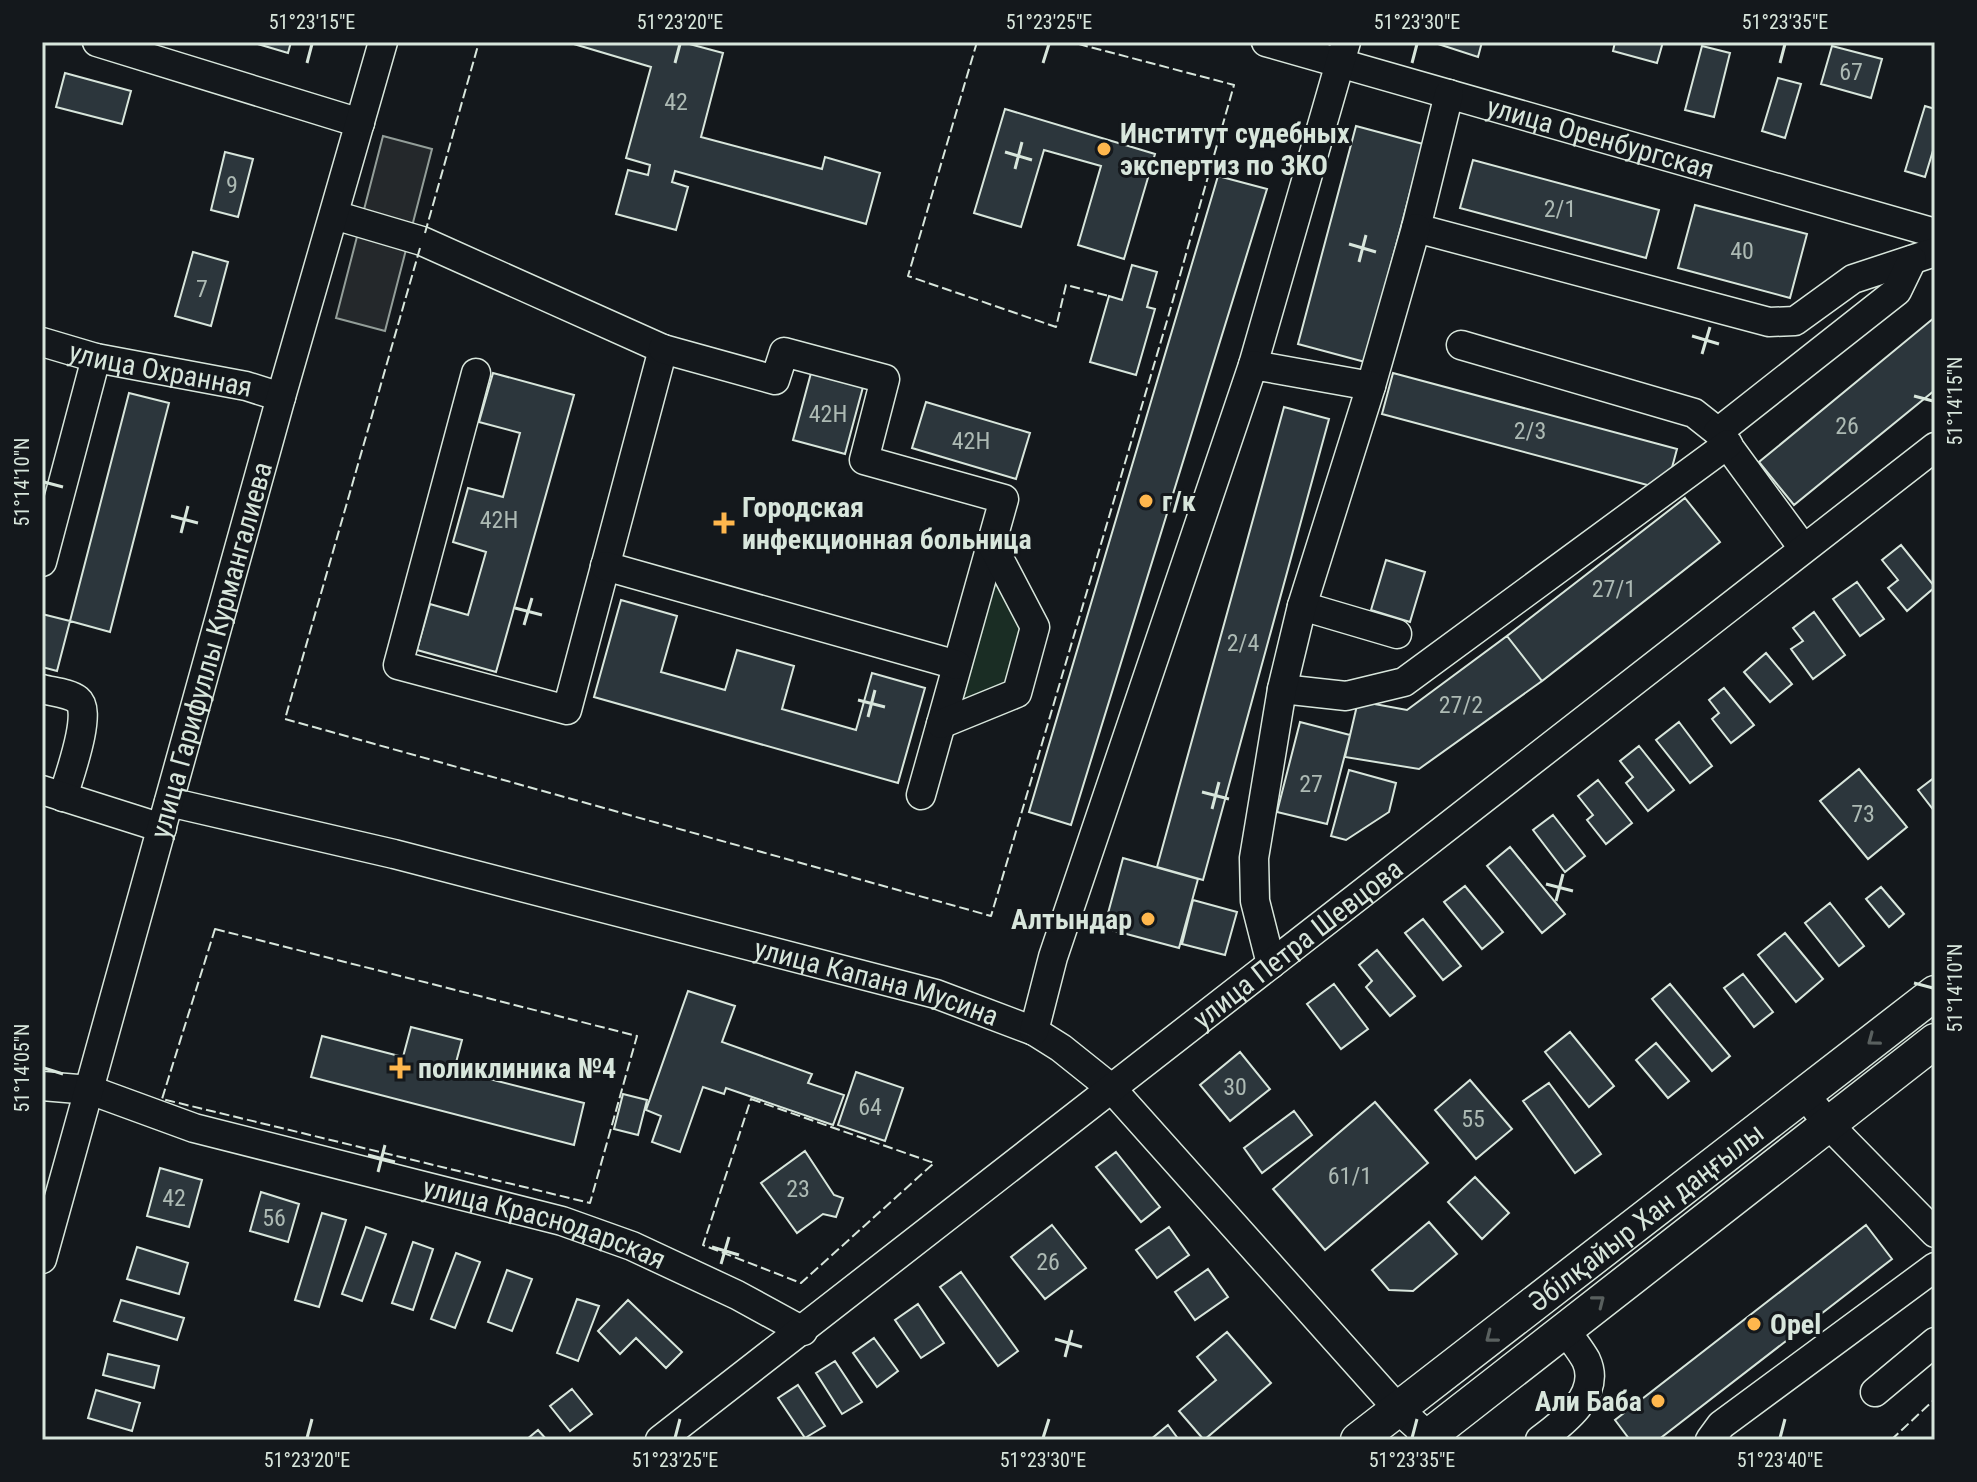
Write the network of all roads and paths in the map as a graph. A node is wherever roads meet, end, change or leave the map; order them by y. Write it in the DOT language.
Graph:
graph roads {
  1 [pos="97,42"];
  2 [pos="383,42"];
  3 [pos="1266,42"];
  4 [pos="1343,53"];
  5 [pos="1449,94"];
  6 [pos="360,123"];
  7 [pos="334,215"];
  8 [pos="1416,228"];
  9 [pos="1935,233"];
  10 [pos="1923,256"];
  11 [pos="42,342"];
  12 [pos="1461,345"];
  13 [pos="663,349"];
  14 [pos="96,358"];
  15 [pos="1253,365"];
  16 [pos="476,373"];
  17 [pos="1371,386"];
  18 [pos="281,397"];
  19 [pos="1723,438"];
  20 [pos="1935,447"];
  21 [pos="991,543"];
  22 [pos="1803,548"];
  23 [pos="42,562"];
  24 [pos="605,566"];
  25 [pos="1302,606"];
  26 [pos="1397,634"];
  27 [pos="957,665"];
  28 [pos="42,689"];
  29 [pos="1282,689"];
  30 [pos="941,724"];
  31 [pos="53,793"];
  32 [pos="921,795"];
  33 [pos="165,815"];
  34 [pos="1271,964"];
  35 [pos="1935,993"];
  36 [pos="1034,1031"];
  37 [pos="1935,1041"];
  38 [pos="42,1086"];
  39 [pos="1111,1088"];
  40 [pos="90,1090"];
  41 [pos="1804,1093"];
  42 [pos="1827,1123"];
  43 [pos="1935,1233"];
  44 [pos="42,1259"];
  45 [pos="1935,1267"];
  46 [pos="1565,1329"];
  47 [pos="803,1331"];
  48 [pos="1935,1342"];
  49 [pos="1875,1392"];
  50 [pos="1398,1409"];
  51 [pos="1426,1438"];
  52 [pos="660,1440"];
  53 [pos="1358,1440"];
  54 [pos="1540,1440"];
  55 [pos="1710,1440"];
  1 -- 6 [label="street"];
  2 -- 6 [label="street, улица Гарифуллы Курмангалиева"];
  3 -- 4 [label="street, улица Оренбургская"];
  4 -- 5 [label="street, улица Оренбургская"];
  4 -- 15 [label="street"];
  5 -- 8 [label="street"];
  5 -- 9 [label="street, улица Оренбургская"];
  6 -- 7 [label="street, улица Гарифуллы Курмангалиева"];
  7 -- 13 [label="street"];
  7 -- 18 [label="street, улица Гарифуллы Курмангалиева"];
  8 -- 10 [label="street"];
  8 -- 17 [label="street"];
  10 -- 19 [label="street"];
  11 -- 14 [label="street, улица Охранная"];
  12 -- 19 [label="street"];
  13 -- 21 [label="street"];
  13 -- 24 [label="street"];
  14 -- 18 [label="street, улица Охранная"];
  14 -- 23 [label="street"];
  15 -- 17 [label="street"];
  15 -- 36 [label="street"];
  16 -- 24 [label="street"];
  17 -- 25 [label="street"];
  18 -- 33 [label="street, улица Гарифуллы Курмангалиева"];
  19 -- 22 [label="street"];
  19 -- 29 [label="street"];
  20 -- 22 [label="street, улица Петра Шевцова"];
  21 -- 27 [label="street"];
  21 -- 30 [label="street"];
  22 -- 34 [label="street, улица Петра Шевцова"];
  24 -- 27 [label="street"];
  25 -- 26 [label="street"];
  25 -- 29 [label="street"];
  27 -- 30 [label="street"];
  28 -- 31 [label="street"];
  29 -- 34 [label="street"];
  30 -- 32 [label="street"];
  31 -- 33 [label="street, улица Капана Мусина"];
  33 -- 36 [label="street, улица Капана Мусина"];
  33 -- 40 [label="street, улица Гарифуллы Курмангалиева"];
  34 -- 39 [label="street, улица Петра Шевцова"];
  35 -- 41 [label="main road, Әбілқайыр Хан даңғылы, one-way"];
  36 -- 39 [label="street, улица Капана Мусина"];
  37 -- 42 [label="main road, Әбілқайыр Хан даңғылы"];
  38 -- 40 [label="street, улица Краснодарская"];
  39 -- 47 [label="street, улица Петра Шевцова"];
  39 -- 50 [label="street, улица Капана Мусина"];
  40 -- 44 [label="street, улица Гарифуллы Курмангалиева"];
  40 -- 47 [label="street, улица Краснодарская"];
  41 -- 42 [label="street"];
  41 -- 50 [label="main road, Әбілқайыр Хан даңғылы, one-way"];
  42 -- 43 [label="street"];
  46 -- 42 [label="main road, Әбілқайыр Хан даңғылы, one-way"];
  45 -- 55 [label="street"];
  46 -- 51 [label="main road, Әбілқайыр Хан даңғылы"];
  46 -- 54 [label="street"];
  47 -- 52 [label="street, улица Петра Шевцова"];
  48 -- 49 [label="street"];
  50 -- 51 [label="street, улица Капана Мусина"];
  50 -- 53 [label="main road, Әбілқайыр Хан даңғылы"];
}
